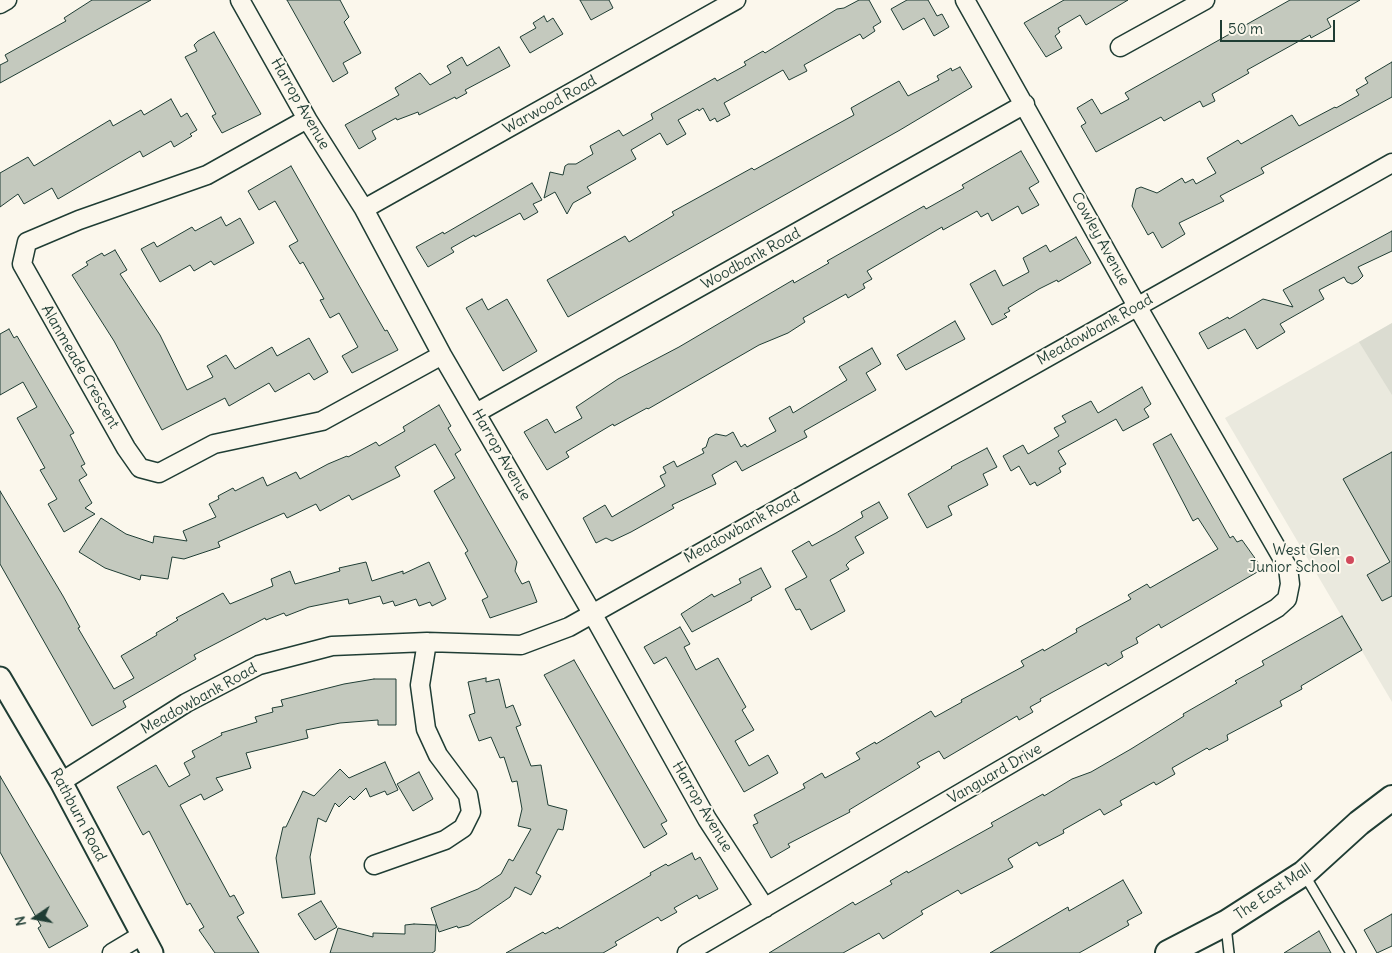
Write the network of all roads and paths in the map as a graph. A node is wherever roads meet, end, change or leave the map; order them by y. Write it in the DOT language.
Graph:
graph roads {
  1 [pos="7,0"];
  2 [pos="240,0"];
  3 [pos="736,0"];
  4 [pos="965,0"];
  5 [pos="1205,0"];
  6 [pos="0,4"];
  7 [pos="1120,47"];
  8 [pos="1025,104"];
  9 [pos="307,119"];
  10 [pos="1392,163"];
  11 [pos="364,209"];
  12 [pos="1137,306"];
  13 [pos="442,354"];
  14 [pos="476,413"];
  15 [pos="1290,584"];
  16 [pos="592,613"];
  17 [pos="427,642"];
  18 [pos="0,678"];
  19 [pos="61,782"];
  20 [pos="1392,798"];
  21 [pos="374,865"];
  22 [pos="1304,873"];
  23 [pos="765,908"];
  24 [pos="1226,923"];
  25 [pos="147,944"];
  26 [pos="112,953"];
  27 [pos="687,953"];
  28 [pos="1168,953"];
  29 [pos="1229,953"];
  30 [pos="1351,953"];
  1 -- 6 [label="street"];
  2 -- 9 [label="street, Harrop Avenue"];
  3 -- 11 [label="street, Warwood Road"];
  4 -- 8 [label="street, Cowley Avenue"];
  5 -- 7 [label="street"];
  8 -- 12 [label="street, Cowley Avenue"];
  8 -- 14 [label="street, Woodbank Road"];
  9 -- 11 [label="street, Harrop Avenue"];
  9 -- 13 [label="street, Alanmeade Crescent"];
  10 -- 12 [label="street, Meadowbank Road"];
  11 -- 13 [label="street, Harrop Avenue"];
  12 -- 15 [label="street, Cowley Avenue"];
  12 -- 16 [label="street, Meadowbank Road"];
  13 -- 14 [label="street, Harrop Avenue"];
  14 -- 16 [label="street, Harrop Avenue"];
  15 -- 23 [label="street, Vanguard Drive"];
  16 -- 17 [label="street, Meadowbank Road"];
  16 -- 23 [label="street, Harrop Avenue"];
  17 -- 19 [label="street, Meadowbank Road"];
  17 -- 21 [label="street"];
  18 -- 19 [label="street, Rathburn Road"];
  19 -- 25 [label="street, Rathburn Road"];
  20 -- 22 [label="main road, The East Mall"];
  22 -- 24 [label="main road, The East Mall"];
  22 -- 30 [label="lane"];
  23 -- 27 [label="street, Vanguard Drive"];
  24 -- 28 [label="main road, The East Mall"];
  24 -- 29 [label="lane"];
  25 -- 26 [label="street"];
}
